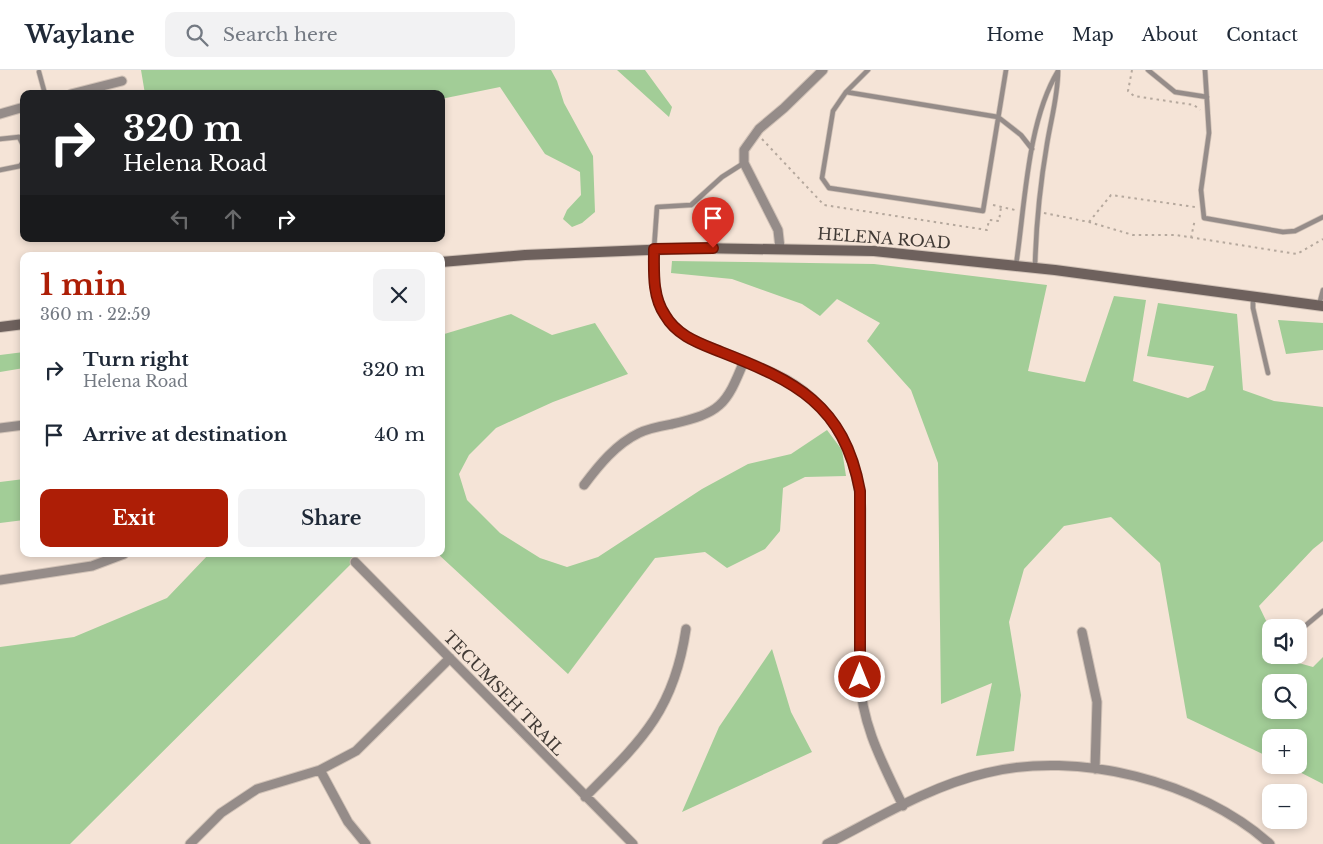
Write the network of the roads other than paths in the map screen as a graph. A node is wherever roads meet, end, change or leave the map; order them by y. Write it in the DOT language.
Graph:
graph roads {
  1 [pos="823,70"];
  2 [pos="868,70"];
  3 [pos="1006,70"];
  4 [pos="1148,70"];
  5 [pos="1205,70"];
  6 [pos="1058,71"];
  7 [pos="38,72"];
  8 [pos="122,81"];
  9 [pos="44,90"];
  10 [pos="87,90"];
  11 [pos="846,92"];
  12 [pos="1207,97"];
  13 [pos="20,108"];
  14 [pos="0,114"];
  15 [pos="998,117"];
  16 [pos="20,139"];
  17 [pos="0,140"];
  18 [pos="1032,149"];
  19 [pos="744,163"];
  20 [pos="20,166"];
  21 [pos="0,170"];
  22 [pos="1323,217"];
  23 [pos="780,248"];
  24 [pos="654,249"];
  25 [pos="445,262"];
  26 [pos="1016,265"];
  27 [pos="1035,267"];
  28 [pos="1323,290"];
  29 [pos="1253,296"];
  30 [pos="1321,306"];
  31 [pos="20,324"];
  32 [pos="0,327"];
  33 [pos="744,361"];
  34 [pos="1268,373"];
  35 [pos="20,426"];
  36 [pos="0,428"];
  37 [pos="584,485"];
  38 [pos="116,557"];
  39 [pos="355,562"];
  40 [pos="0,580"];
  41 [pos="1323,611"];
  42 [pos="1307,624"];
  43 [pos="686,629"];
  44 [pos="1082,632"];
  45 [pos="450,658"];
  46 [pos="1095,769"];
  47 [pos="320,770"];
  48 [pos="586,797"];
  49 [pos="903,806"];
  50 [pos="190,844"];
  51 [pos="366,844"];
  52 [pos="633,844"];
  53 [pos="827,844"];
  54 [pos="1270,844"];
  1 -- 19 [label="street"];
  2 -- 11 [label="lane"];
  3 -- 15 [label="lane"];
  4 -- 12 [label="lane"];
  5 -- 12 [label="lane"];
  6 -- 18 [label="lane"];
  6 -- 27 [label="lane"];
  7 -- 9 [label="lane"];
  8 -- 10 [label="street"];
  11 -- 15 [label="lane"];
  11 -- 15 [label="lane"];
  12 -- 22 [label="lane"];
  13 -- 14 [label="street"];
  15 -- 18 [label="lane"];
  16 -- 17 [label="lane"];
  18 -- 26 [label="lane"];
  19 -- 23 [label="street"];
  19 -- 24 [label="lane"];
  20 -- 21 [label="lane"];
  23 -- 24 [label="main road, HELENA ROAD"];
  23 -- 26 [label="main road, HELENA ROAD"];
  24 -- 25 [label="main road, HELENA ROAD"];
  24 -- 33 [label="street"];
  26 -- 27 [label="main road, HELENA ROAD"];
  27 -- 29 [label="main road, HELENA ROAD"];
  28 -- 30 [label="lane"];
  29 -- 30 [label="main road, HELENA ROAD"];
  29 -- 34 [label="lane"];
  31 -- 32 [label="main road"];
  33 -- 37 [label="street"];
  33 -- 49 [label="street"];
  35 -- 36 [label="street"];
  38 -- 40 [label="street"];
  39 -- 45 [label="street, TECUMSEH TRAIL"];
  41 -- 42 [label="lane"];
  43 -- 48 [label="street"];
  44 -- 46 [label="street"];
  45 -- 47 [label="street"];
  45 -- 48 [label="street, TECUMSEH TRAIL"];
  46 -- 49 [label="street"];
  46 -- 54 [label="street"];
  47 -- 50 [label="street"];
  47 -- 51 [label="street"];
  48 -- 52 [label="street, TECUMSEH TRAIL"];
  49 -- 53 [label="street"];
}
